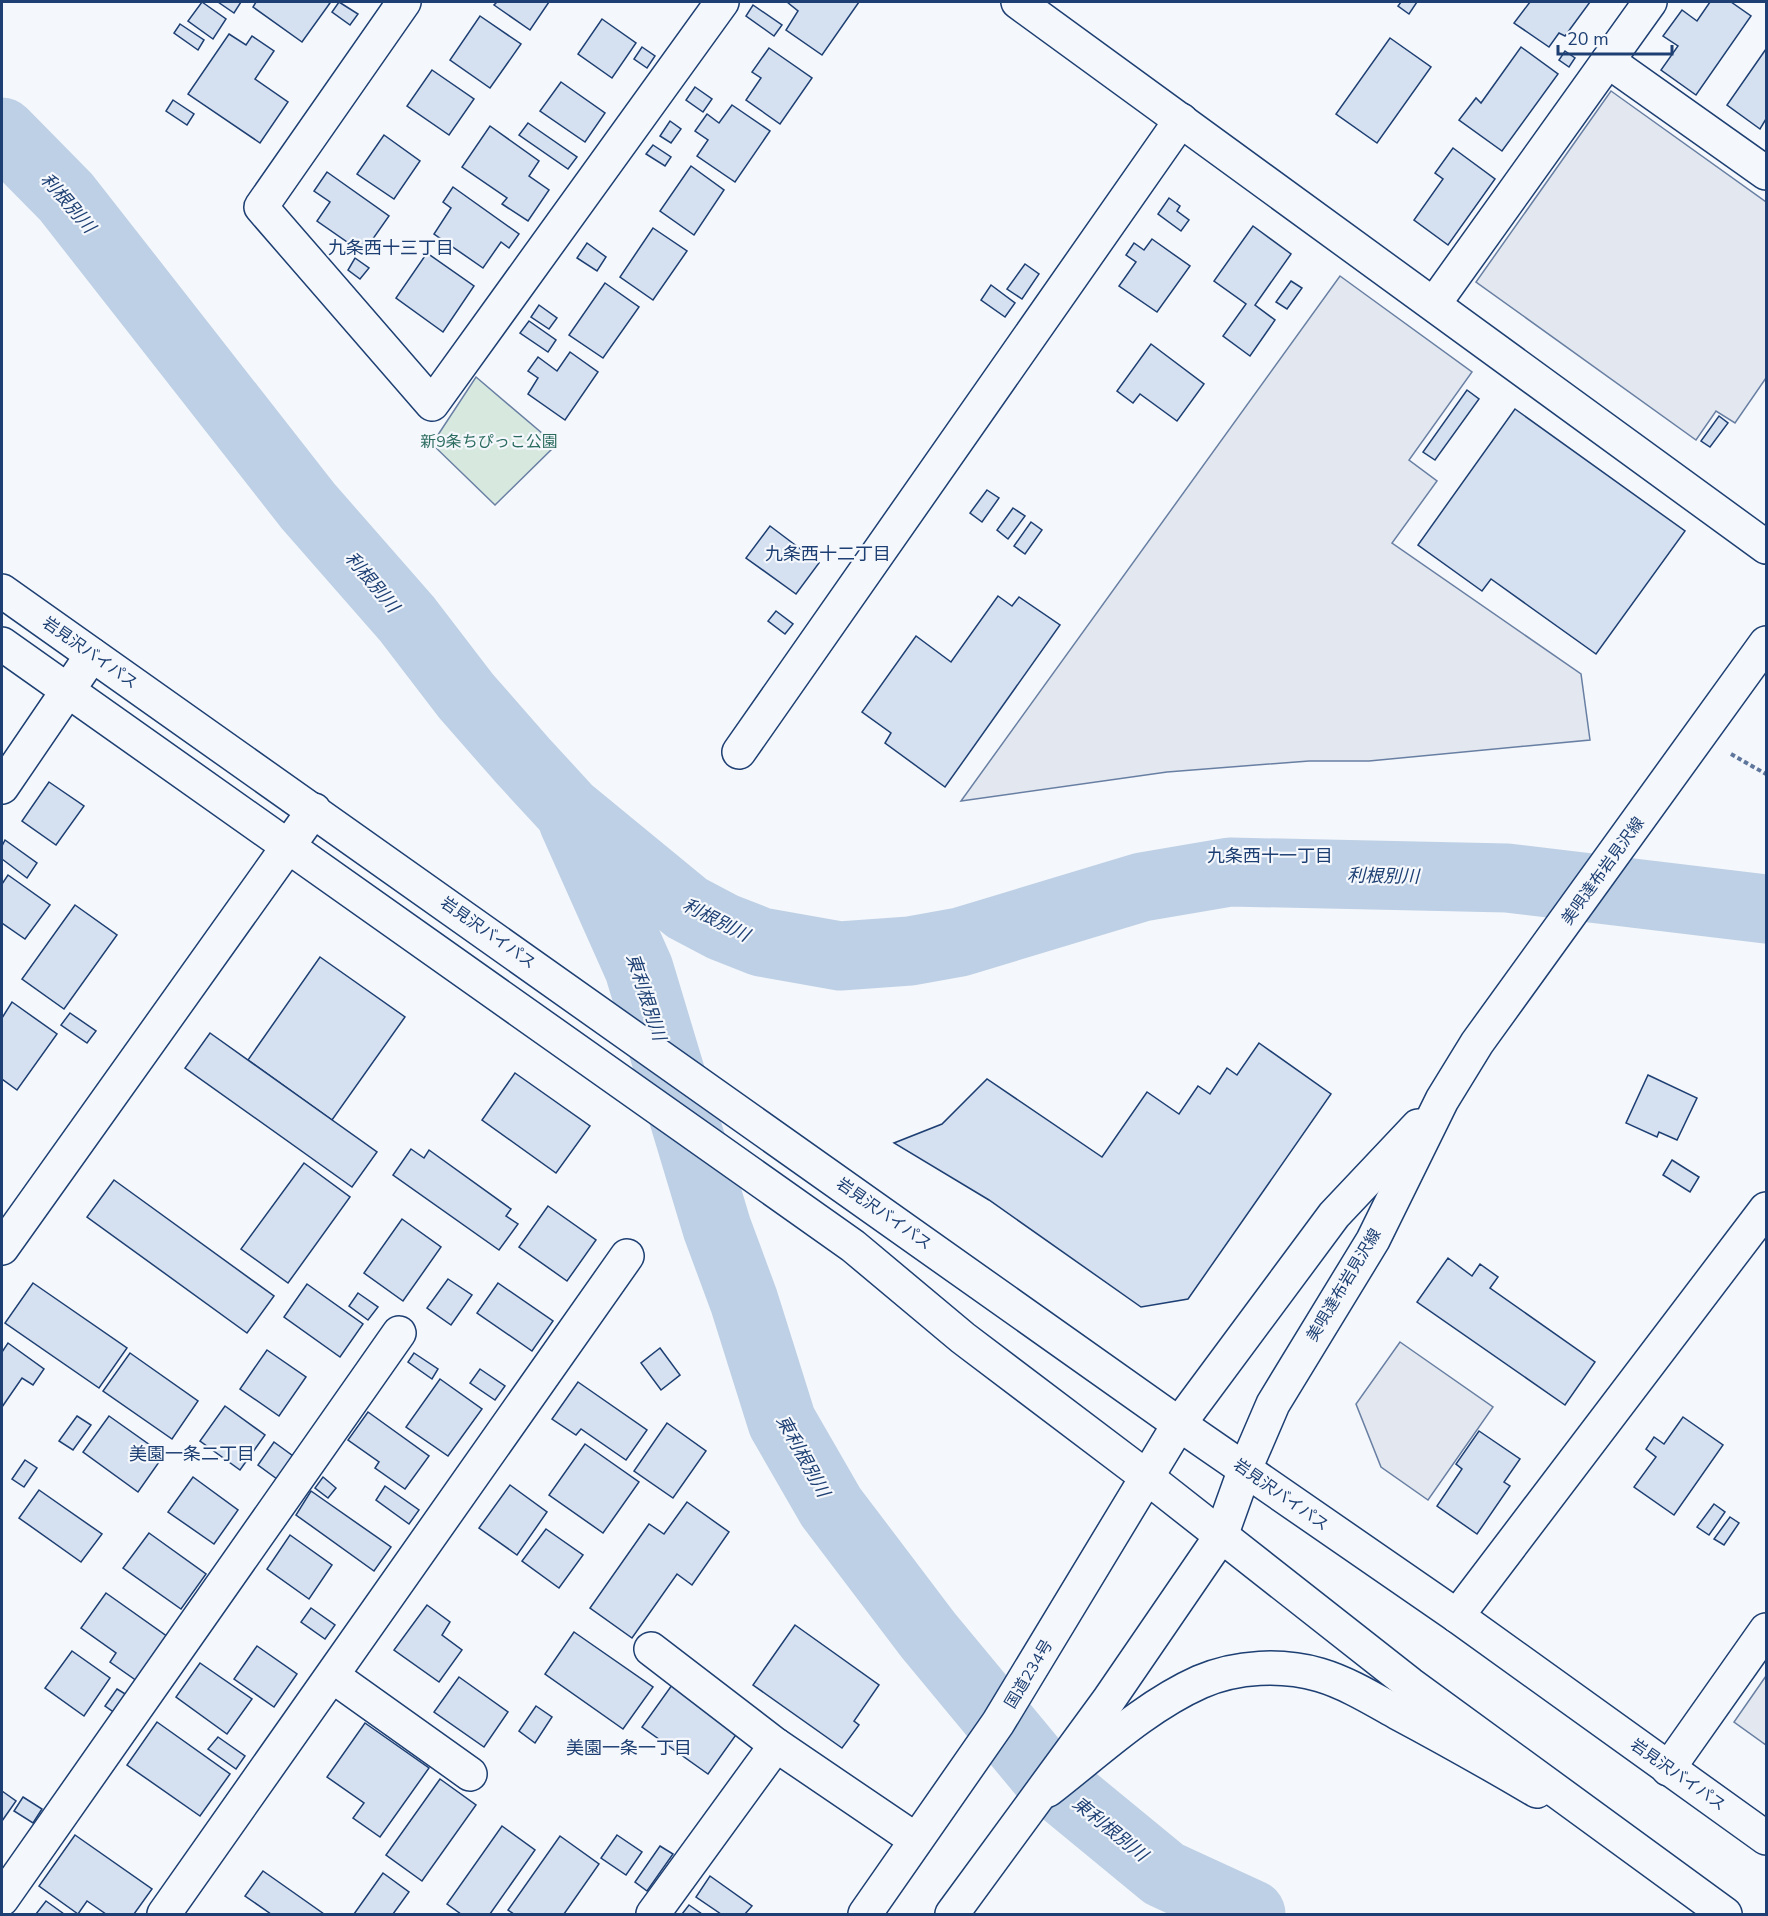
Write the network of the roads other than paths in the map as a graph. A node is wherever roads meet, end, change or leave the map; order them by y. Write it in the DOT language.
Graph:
graph roads {
  1 [pos="404,2"];
  2 [pos="722,2"];
  3 [pos="1018,2"];
  4 [pos="1650,2"];
  5 [pos="1608,61"];
  6 [pos="1182,120"];
  7 [pos="1767,173"];
  8 [pos="1434,304"];
  9 [pos="1767,547"];
  10 [pos="2,591"];
  11 [pos="2,644"];
  12 [pos="1767,644"];
  13 [pos="92,655"];
  14 [pos="68,691"];
  15 [pos="739,752"];
  16 [pos="2,787"];
  17 [pos="314,810"];
  18 [pos="289,847"];
  19 [pos="1442,1100"];
  20 [pos="1767,1209"];
  21 [pos="2,1248"];
  22 [pos="627,1256"];
  23 [pos="399,1333"];
  24 [pos="1179,1424"];
  25 [pos="1245,1469"];
  26 [pos="1148,1478"];
  27 [pos="1221,1536"];
  28 [pos="1456,1616"];
  29 [pos="1767,1630"];
  30 [pos="651,1649"];
  31 [pos="334,1677"];
  32 [pos="776,1745"];
  33 [pos="1668,1769"];
  34 [pos="470,1774"];
  35 [pos="1033,1802"];
  36 [pos="1609,1831"];
  37 [pos="1767,1838"];
  38 [pos="916,1840"];
  39 [pos="2,1899"];
  40 [pos="164,1914"];
  41 [pos="653,1914"];
  42 [pos="865,1914"];
  43 [pos="952,1914"];
  44 [pos="1725,1914"];
  1 -- 2 [label="main road"];
  3 -- 6 [label="main road"];
  4 -- 5 [label="main road"];
  5 -- 7 [label="main road"];
  5 -- 8 [label="main road"];
  6 -- 8 [label="main road"];
  6 -- 15 [label="main road"];
  8 -- 9 [label="main road"];
  10 -- 13 [label="main road, 岩見沢バイパス"];
  11 -- 14 [label="main road"];
  12 -- 19 [label="main road, 美唄達布岩見沢線"];
  13 -- 14 [label="main road"];
  13 -- 17 [label="main road, 岩見沢バイパス"];
  14 -- 16 [label="main road"];
  14 -- 18 [label="main road"];
  17 -- 18 [label="main road"];
  17 -- 24 [label="main road, 岩見沢バイパス"];
  18 -- 21 [label="main road"];
  18 -- 26 [label="main road"];
  19 -- 24 [label="main road, 美唄達布岩見沢線"];
  19 -- 25 [label="main road, 美唄達布岩見沢線"];
  20 -- 28 [label="main road"];
  22 -- 31 [label="main road"];
  23 -- 39 [label="main road"];
  24 -- 25 [label="main road, 岩見沢バイパス"];
  24 -- 26 [label="main road, 国道234号"];
  25 -- 27 [label="main road"];
  25 -- 28 [label="main road, 岩見沢バイパス"];
  26 -- 27 [label="main road"];
  26 -- 38 [label="main road, 国道234号"];
  27 -- 35 [label="main road"];
  27 -- 36 [label="main road"];
  28 -- 33 [label="main road, 岩見沢バイパス"];
  29 -- 33 [label="main road"];
  30 -- 32 [label="main road"];
  31 -- 34 [label="main road"];
  31 -- 40 [label="main road"];
  32 -- 38 [label="main road"];
  32 -- 41 [label="main road"];
  33 -- 37 [label="main road, 岩見沢バイパス"];
  35 -- 36 [label="main road"];
  35 -- 43 [label="main road"];
  36 -- 44 [label="main road"];
  38 -- 42 [label="main road, 国道234号"];
}
